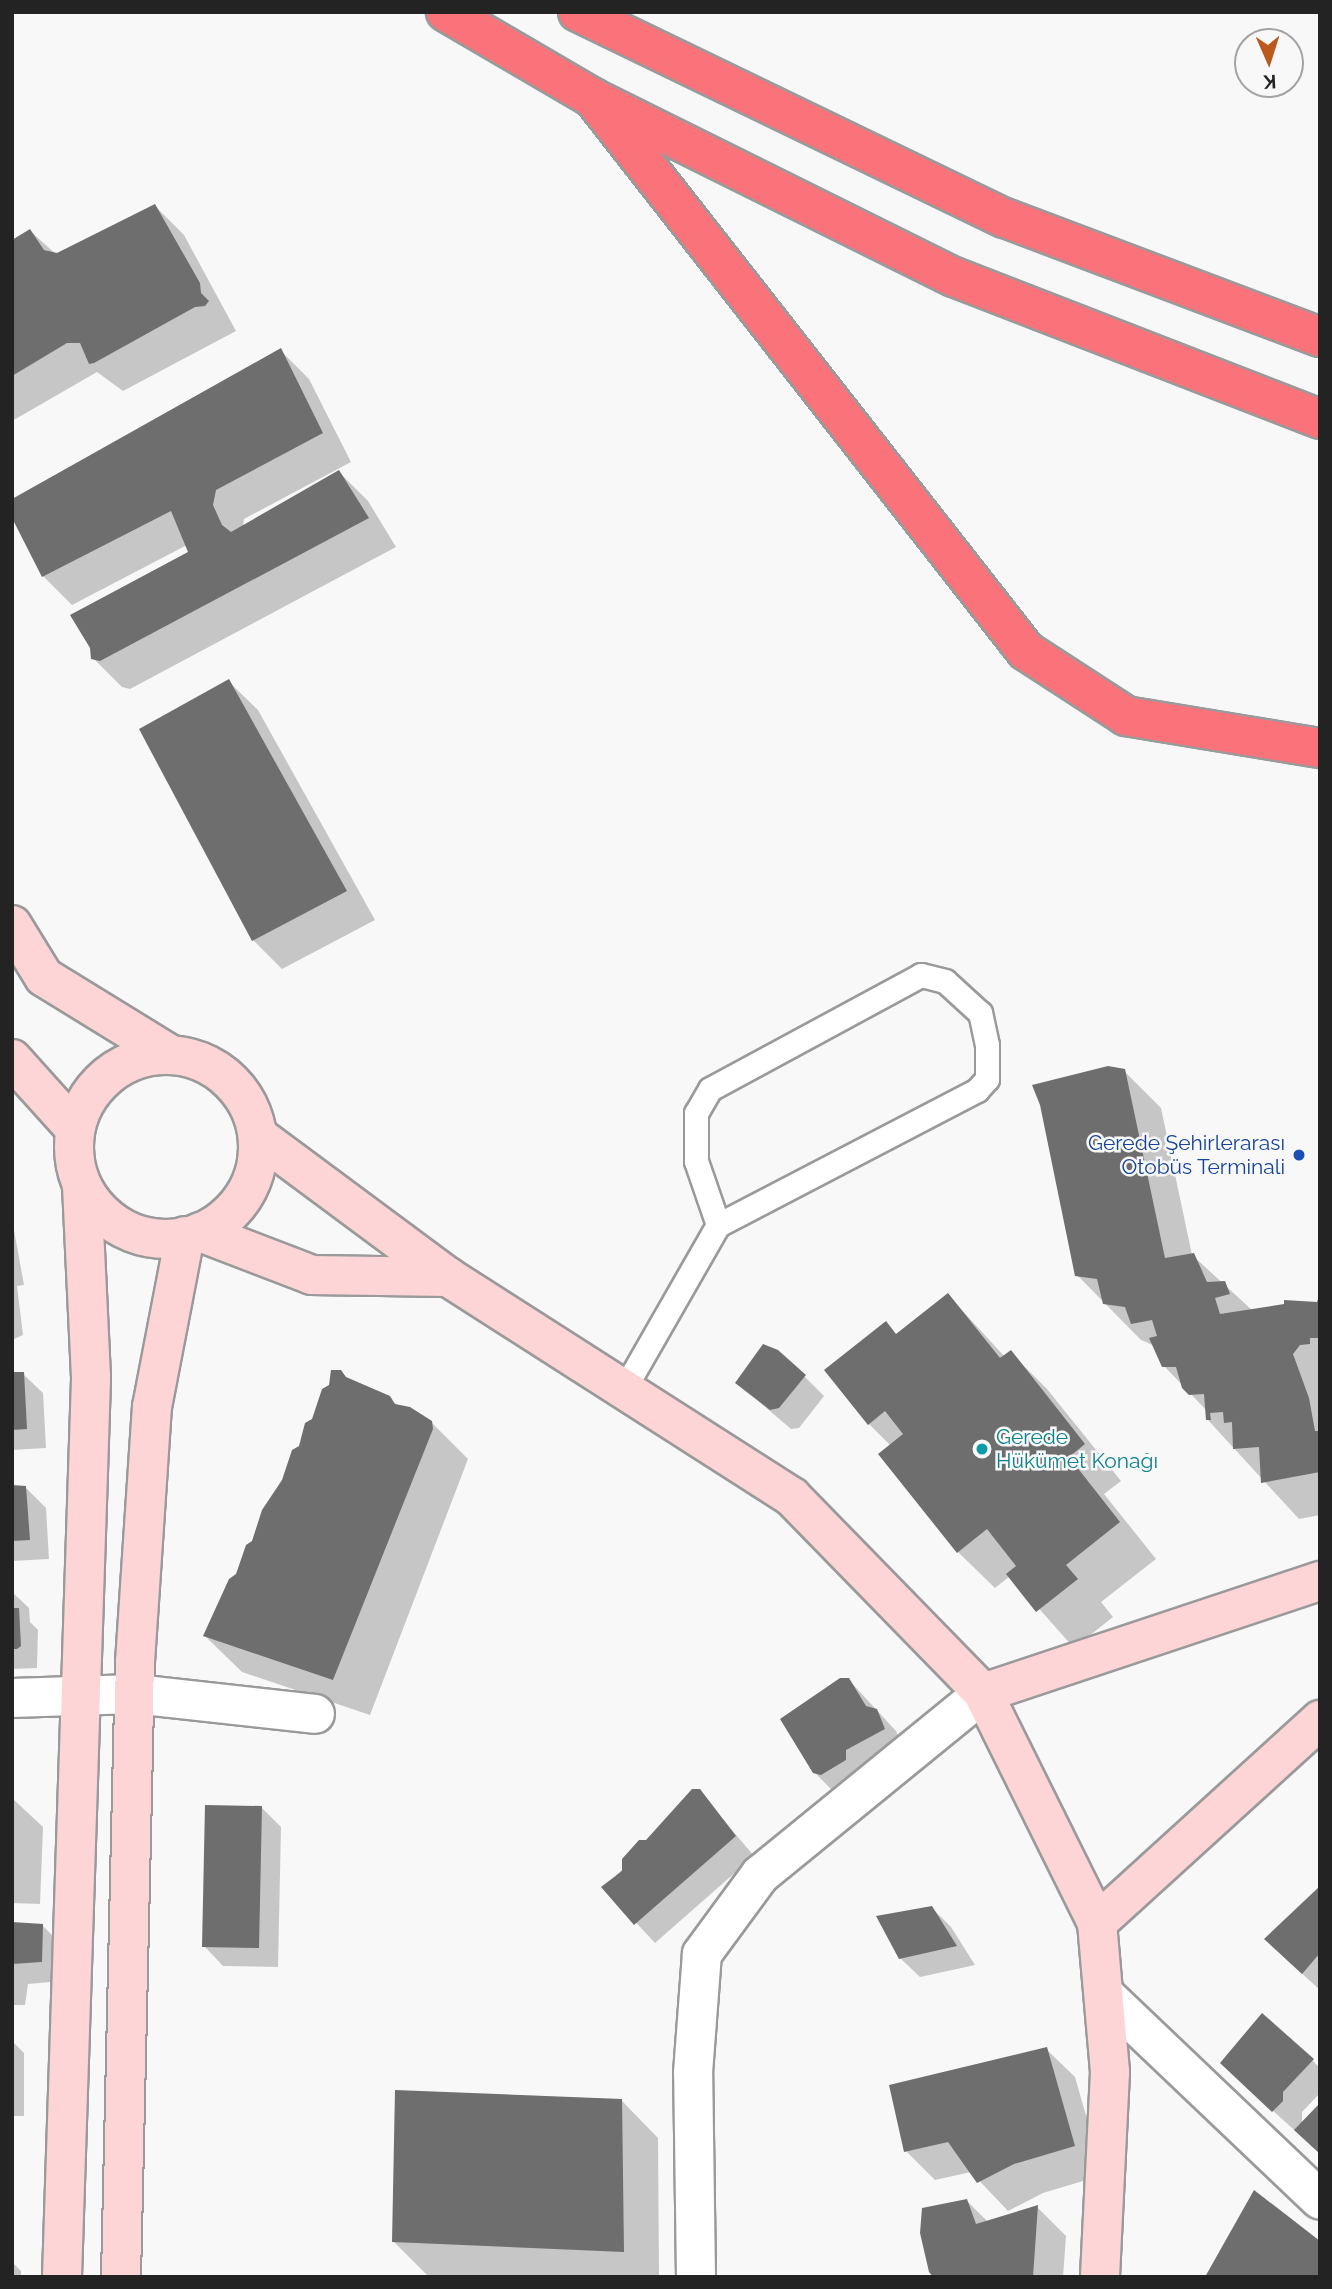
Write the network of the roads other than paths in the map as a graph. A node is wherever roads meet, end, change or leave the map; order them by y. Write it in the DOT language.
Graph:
graph roads {
  1 [pos="446,12"];
  2 [pos="578,12"];
  3 [pos="593,98"];
  4 [pos="1320,337"];
  5 [pos="1320,419"];
  6 [pos="1320,748"];
  7 [pos="12,926"];
  8 [pos="169,1054"];
  9 [pos="12,1059"];
  10 [pos="75,1129"];
  11 [pos="258,1136"];
  12 [pos="82,1186"];
  13 [pos="718,1225"];
  14 [pos="192,1234"];
  15 [pos="448,1277"];
  16 [pos="624,1390"];
  17 [pos="1320,1581"];
  18 [pos="983,1693"];
  19 [pos="135,1694"];
  20 [pos="83,1695"];
  21 [pos="12,1698"];
  22 [pos="314,1714"];
  23 [pos="1320,1720"];
  24 [pos="1097,1923"];
  25 [pos="1104,1994"];
  26 [pos="1320,2200"];
  27 [pos="62,2277"];
  28 [pos="121,2277"];
  29 [pos="696,2277"];
  30 [pos="1100,2277"];
  1 -- 3 [label="highway"];
  2 -- 4 [label="highway"];
  3 -- 5 [label="highway"];
  3 -- 6 [label="highway"];
  7 -- 8 [label="street"];
  8 -- 10 [label="street"];
  8 -- 11 [label="street"];
  9 -- 10 [label="street"];
  10 -- 12 [label="street"];
  11 -- 14 [label="street"];
  11 -- 15 [label="street"];
  12 -- 14 [label="street"];
  12 -- 20 [label="street"];
  13 -- 13 [label="lane"];
  13 -- 16 [label="lane"];
  14 -- 15 [label="street"];
  14 -- 19 [label="street"];
  15 -- 16 [label="street"];
  16 -- 18 [label="street"];
  17 -- 18 [label="street"];
  18 -- 24 [label="street"];
  18 -- 29 [label="street"];
  19 -- 20 [label="street"];
  19 -- 22 [label="street"];
  19 -- 28 [label="street"];
  20 -- 21 [label="street"];
  20 -- 27 [label="street"];
  23 -- 24 [label="street"];
  24 -- 25 [label="street"];
  25 -- 26 [label="street"];
  25 -- 30 [label="street"];
}
